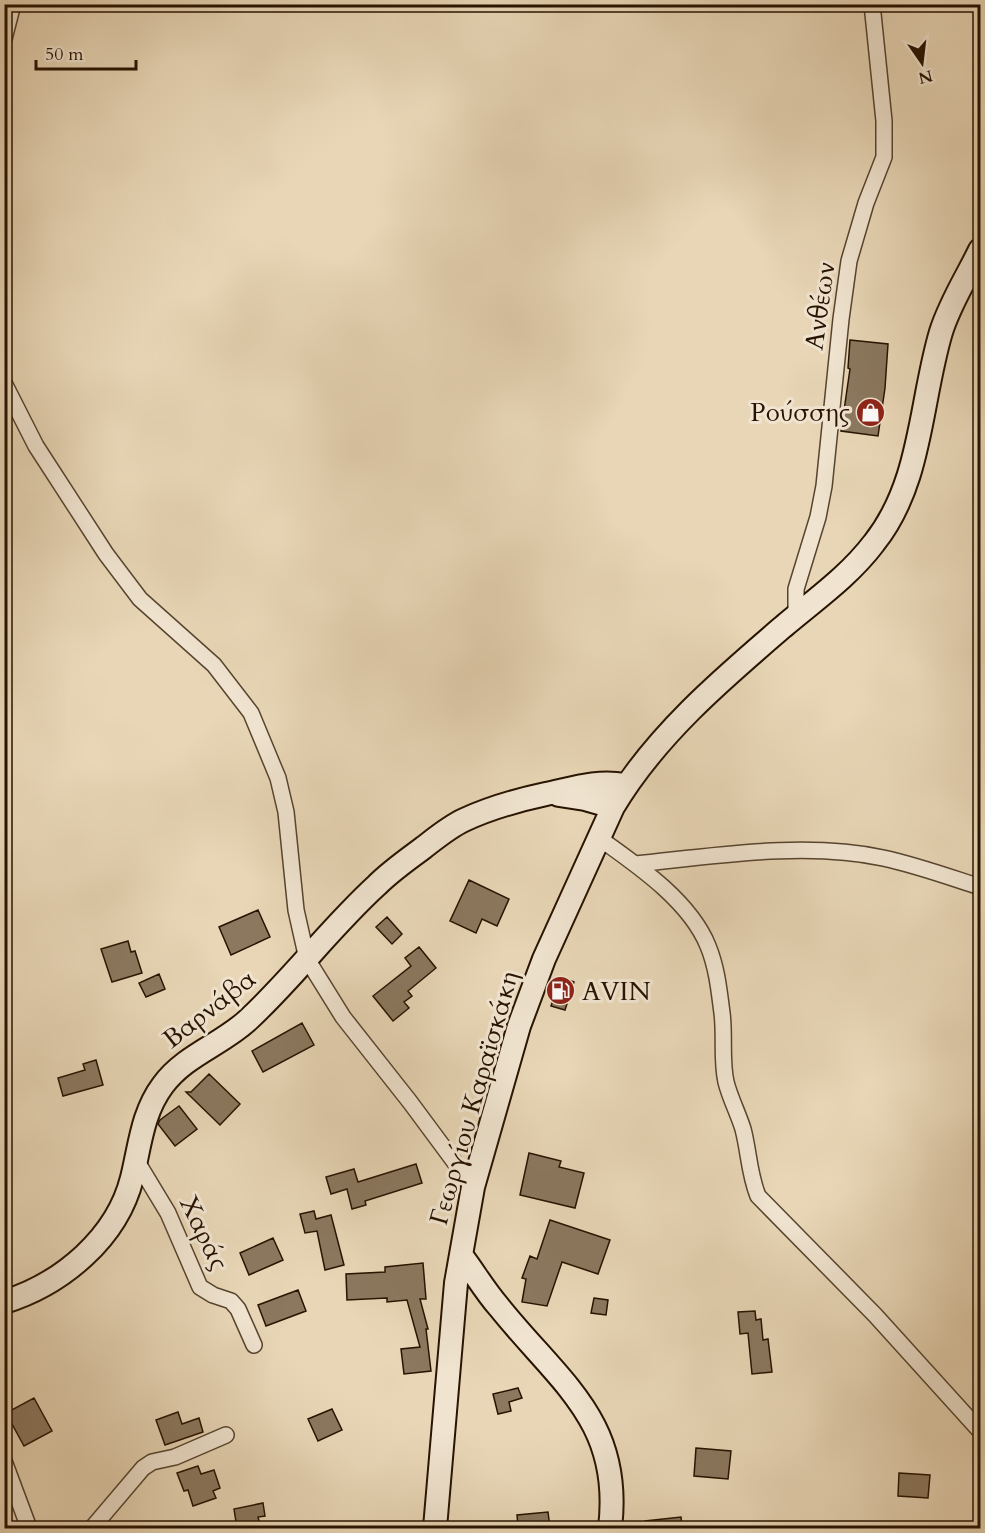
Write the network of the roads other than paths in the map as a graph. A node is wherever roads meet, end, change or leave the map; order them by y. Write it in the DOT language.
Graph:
graph roads {
  1 [pos="13,4"];
  2 [pos="872,4"];
  3 [pos="4,39"];
  4 [pos="981,250"];
  5 [pos="4,383"];
  6 [pos="796,616"];
  7 [pos="625,785"];
  8 [pos="545,794"];
  9 [pos="613,807"];
  10 [pos="599,838"];
  11 [pos="636,864"];
  12 [pos="981,887"];
  13 [pos="307,959"];
  14 [pos="136,1160"];
  15 [pos="474,1187"];
  16 [pos="461,1255"];
  17 [pos="4,1302"];
  18 [pos="254,1345"];
  19 [pos="981,1431"];
  20 [pos="226,1435"];
  21 [pos="4,1461"];
  22 [pos="29,1528"];
  23 [pos="92,1528"];
  24 [pos="435,1528"];
  25 [pos="610,1528"];
  1 -- 3 [label="street"];
  2 -- 6 [label="street, Ανθέων"];
  4 -- 6 [label="main road, Γεωργίου Καραϊσκάκη"];
  5 -- 13 [label="street"];
  6 -- 7 [label="main road, Γεωργίου Καραϊσκάκη"];
  7 -- 8 [label="main road, Βαρνάβα"];
  7 -- 9 [label="main road, Γεωργίου Καραϊσκάκη"];
  8 -- 9 [label="main road, Βαρνάβα"];
  8 -- 13 [label="main road, Βαρνάβα"];
  9 -- 10 [label="main road, Γεωργίου Καραϊσκάκη"];
  10 -- 11 [label="street"];
  10 -- 15 [label="main road, Γεωργίου Καραϊσκάκη"];
  11 -- 12 [label="street"];
  11 -- 19 [label="street"];
  13 -- 14 [label="main road, Βαρνάβα"];
  13 -- 15 [label="street"];
  14 -- 17 [label="main road, Βαρνάβα"];
  14 -- 18 [label="street, Χαράς"];
  15 -- 16 [label="main road, Γεωργίου Καραϊσκάκη"];
  16 -- 24 [label="main road, Γεωργίου Καραϊσκάκη"];
  16 -- 25 [label="main road"];
  20 -- 23 [label="street"];
  21 -- 22 [label="street"];
}
